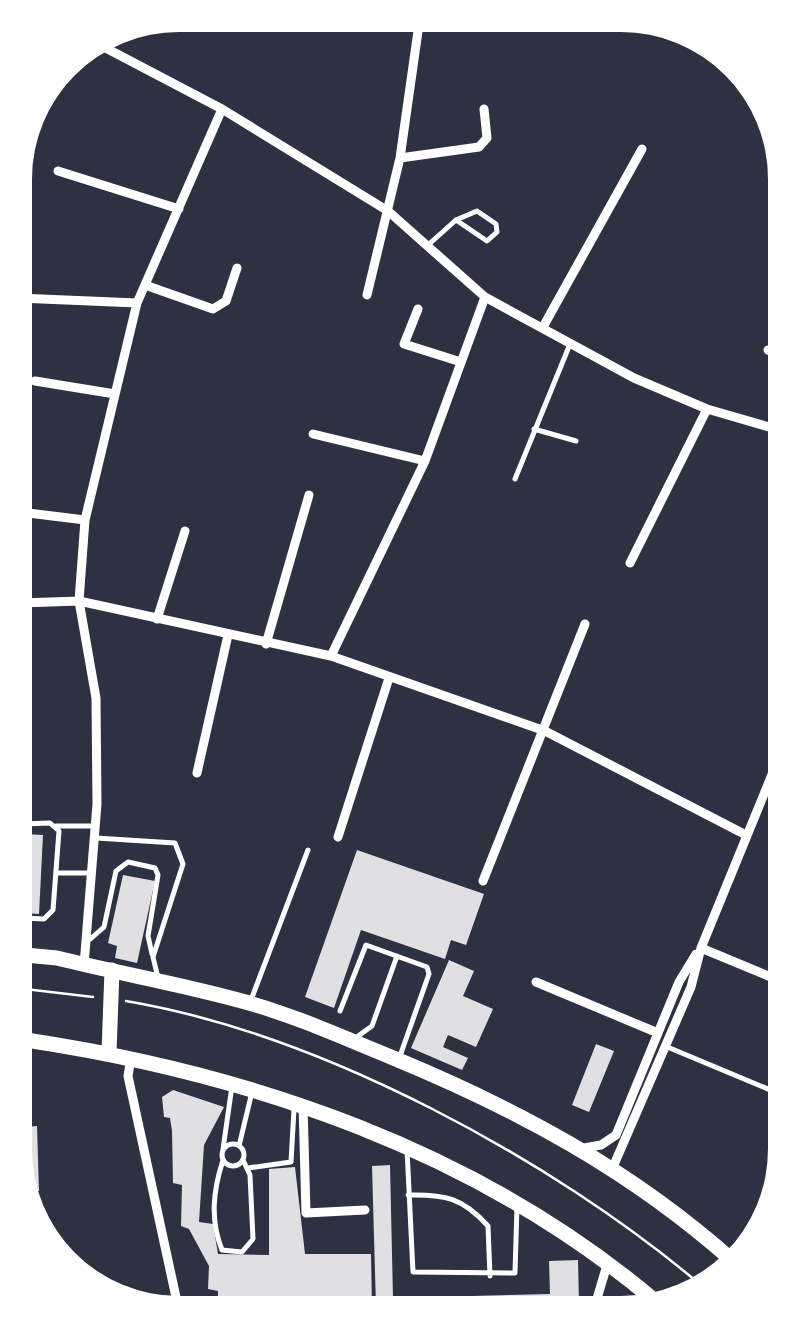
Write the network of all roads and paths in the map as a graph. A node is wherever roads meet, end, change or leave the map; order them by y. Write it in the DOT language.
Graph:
graph roads {
  1 [pos="418,33"];
  2 [pos="110,50"];
  3 [pos="222,109"];
  4 [pos="484,109"];
  5 [pos="642,149"];
  6 [pos="400,158"];
  7 [pos="58,170"];
  8 [pos="179,209"];
  9 [pos="388,211"];
  10 [pos="456,220"];
  11 [pos="428,245"];
  12 [pos="237,268"];
  13 [pos="146,284"];
  14 [pos="367,295"];
  15 [pos="486,297"];
  16 [pos="32,299"];
  17 [pos="137,303"];
  18 [pos="418,309"];
  19 [pos="544,327"];
  20 [pos="570,344"];
  21 [pos="461,362"];
  22 [pos="35,382"];
  23 [pos="114,394"];
  24 [pos="707,408"];
  25 [pos="768,427"];
  26 [pos="534,429"];
  27 [pos="313,434"];
  28 [pos="576,442"];
  29 [pos="425,461"];
  30 [pos="515,479"];
  31 [pos="308,495"];
  32 [pos="32,513"];
  33 [pos="86,520"];
  34 [pos="185,531"];
  35 [pos="630,563"];
  36 [pos="79,601"];
  37 [pos="32,602"];
  38 [pos="157,619"];
  39 [pos="586,624"];
  40 [pos="228,634"];
  41 [pos="266,644"];
  42 [pos="331,656"];
  43 [pos="390,678"];
  44 [pos="545,731"];
  45 [pos="197,773"];
  46 [pos="767,784"];
  47 [pos="32,825"];
  48 [pos="56,826"];
  49 [pos="96,832"];
  50 [pos="746,835"];
  51 [pos="338,837"];
  52 [pos="308,850"];
  53 [pos="57,873"];
  54 [pos="93,873"];
  55 [pos="483,882"];
  56 [pos="32,917"];
  57 [pos="88,942"];
  58 [pos="701,948"];
  59 [pos="32,956"];
  60 [pos="397,956"];
  61 [pos="153,957"];
  62 [pos="84,964"];
  63 [pos="112,970"];
  64 [pos="767,976"];
  65 [pos="159,980"];
  66 [pos="536,982"];
  67 [pos="32,990"];
  68 [pos="108,998"];
  69 [pos="250,1003"];
  70 [pos="340,1012"];
  71 [pos="658,1034"];
  72 [pos="32,1041"];
  73 [pos="351,1041"];
  74 [pos="665,1046"];
  75 [pos="109,1052"];
  76 [pos="131,1058"];
  77 [pos="398,1060"];
  78 [pos="232,1083"];
  79 [pos="767,1088"];
  80 [pos="253,1089"];
  81 [pos="298,1103"];
  82 [pos="240,1146"];
  83 [pos="406,1146"];
  84 [pos="583,1148"];
  85 [pos="222,1151"];
  86 [pos="222,1160"];
  87 [pos="243,1160"];
  88 [pos="613,1167"];
  89 [pos="248,1168"];
  90 [pos="408,1195"];
  91 [pos="517,1205"];
  92 [pos="365,1210"];
  93 [pos="723,1253"];
  94 [pos="607,1265"];
  95 [pos="490,1276"];
  96 [pos="691,1277"];
  97 [pos="646,1293"];
  98 [pos="176,1296"];
  99 [pos="598,1296"];
  1 -- 6 [label="street"];
  2 -- 3 [label="street"];
  3 -- 8 [label="street"];
  3 -- 9 [label="street"];
  4 -- 6 [label="street"];
  5 -- 19 [label="street"];
  6 -- 9 [label="street"];
  7 -- 8 [label="street"];
  8 -- 13 [label="street"];
  9 -- 11 [label="street"];
  9 -- 14 [label="street"];
  10 -- 10 [label="lane"];
  10 -- 11 [label="lane"];
  11 -- 15 [label="street"];
  12 -- 13 [label="street"];
  13 -- 17 [label="street"];
  15 -- 19 [label="street"];
  15 -- 21 [label="street"];
  16 -- 17 [label="street"];
  17 -- 23 [label="street"];
  18 -- 21 [label="street"];
  19 -- 20 [label="street"];
  20 -- 24 [label="street"];
  20 -- 26 [label="lane"];
  21 -- 29 [label="street"];
  22 -- 23 [label="street"];
  23 -- 33 [label="street"];
  24 -- 25 [label="street"];
  24 -- 35 [label="street"];
  26 -- 28 [label="lane"];
  26 -- 30 [label="lane"];
  27 -- 29 [label="street"];
  29 -- 42 [label="street"];
  31 -- 41 [label="street"];
  32 -- 33 [label="street"];
  33 -- 36 [label="street"];
  34 -- 38 [label="street"];
  36 -- 37 [label="street"];
  36 -- 38 [label="street"];
  36 -- 49 [label="street"];
  38 -- 40 [label="street"];
  39 -- 44 [label="street"];
  40 -- 41 [label="street"];
  40 -- 45 [label="street"];
  41 -- 42 [label="street"];
  42 -- 43 [label="street"];
  43 -- 44 [label="street"];
  43 -- 51 [label="street"];
  44 -- 50 [label="street"];
  44 -- 55 [label="street"];
  46 -- 50 [label="street"];
  47 -- 48 [label="lane"];
  48 -- 49 [label="lane"];
  48 -- 53 [label="lane"];
  49 -- 54 [label="street"];
  49 -- 61 [label="lane"];
  50 -- 58 [label="street"];
  52 -- 69 [label="lane"];
  53 -- 54 [label="lane"];
  53 -- 56 [label="lane"];
  54 -- 57 [label="street"];
  57 -- 61 [label="lane"];
  57 -- 62 [label="street"];
  58 -- 64 [label="street"];
  58 -- 71 [label="street"];
  58 -- 74 [label="street"];
  59 -- 62 [label="main road"];
  60 -- 70 [label="lane"];
  60 -- 73 [label="lane"];
  60 -- 77 [label="lane"];
  61 -- 65 [label="lane"];
  62 -- 63 [label="main road"];
  63 -- 65 [label="main road"];
  63 -- 68 [label="main road"];
  65 -- 69 [label="main road"];
  66 -- 71 [label="street"];
  67 -- 68 [label="path"];
  68 -- 75 [label="main road"];
  68 -- 96 [label="path"];
  69 -- 73 [label="main road"];
  71 -- 84 [label="street"];
  72 -- 75 [label="main road"];
  73 -- 77 [label="main road"];
  74 -- 79 [label="lane"];
  74 -- 88 [label="street"];
  75 -- 76 [label="main road"];
  76 -- 78 [label="main road"];
  76 -- 98 [label="street"];
  77 -- 84 [label="main road"];
  78 -- 80 [label="main road"];
  78 -- 85 [label="lane"];
  80 -- 81 [label="main road"];
  80 -- 82 [label="lane"];
  81 -- 83 [label="main road"];
  81 -- 89 [label="lane"];
  81 -- 92 [label="street"];
  82 -- 85 [label="lane"];
  82 -- 87 [label="lane"];
  83 -- 90 [label="lane"];
  83 -- 91 [label="main road"];
  84 -- 88 [label="main road"];
  85 -- 86 [label="lane"];
  86 -- 87 [label="lane"];
  86 -- 89 [label="lane"];
  87 -- 89 [label="lane"];
  88 -- 93 [label="main road"];
  90 -- 95 [label="lane"];
  90 -- 95 [label="lane"];
  91 -- 94 [label="main road"];
  91 -- 95 [label="lane"];
  94 -- 97 [label="main road"];
  94 -- 99 [label="street"];
}
